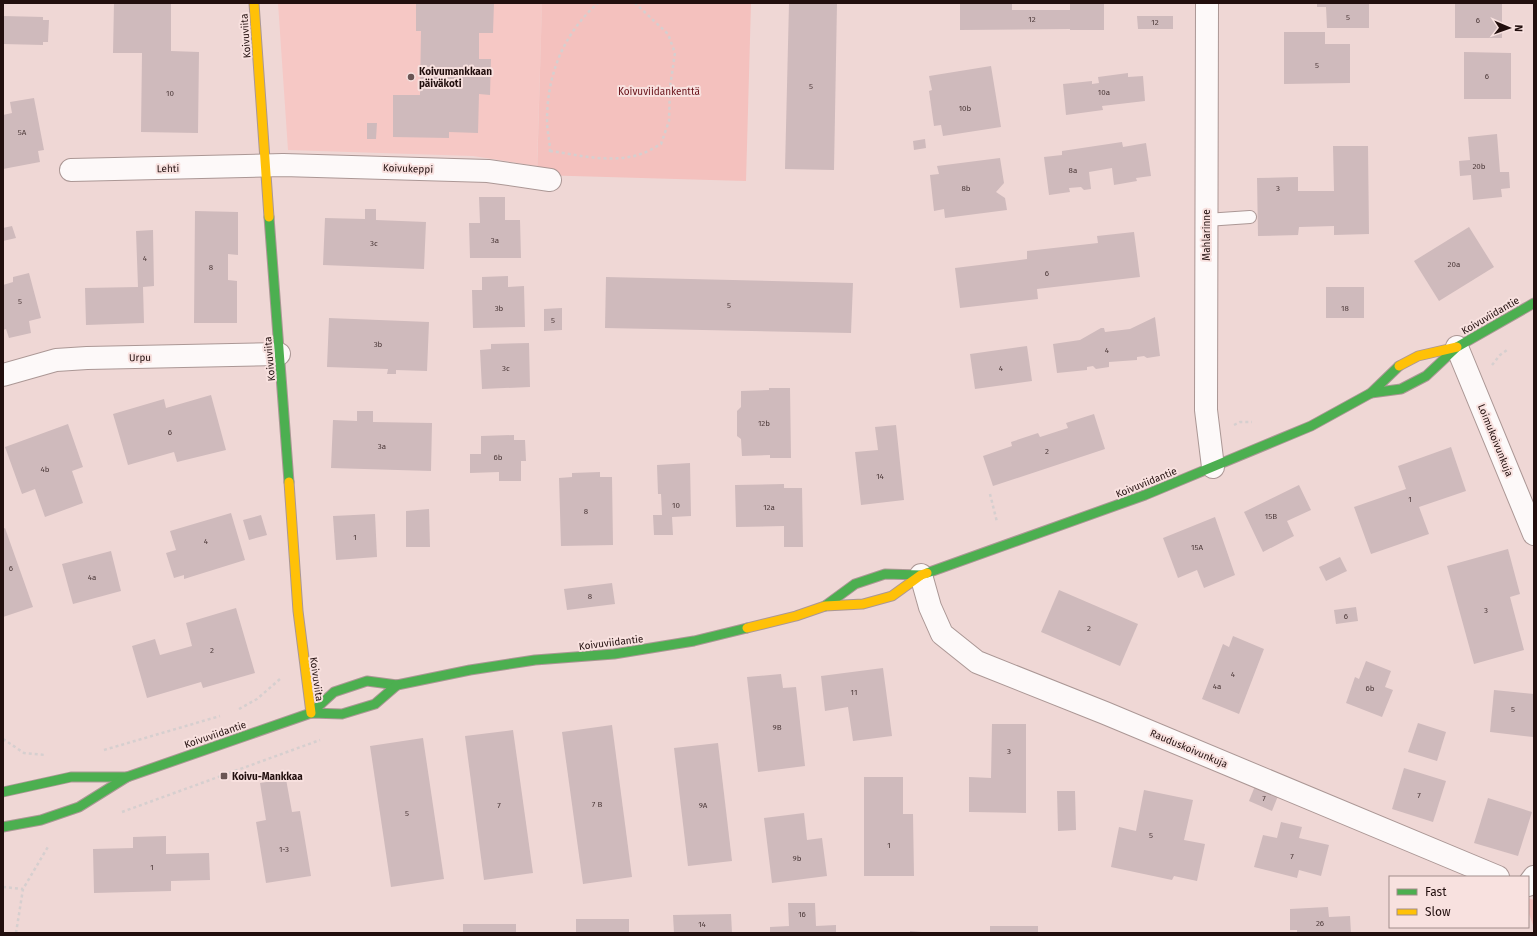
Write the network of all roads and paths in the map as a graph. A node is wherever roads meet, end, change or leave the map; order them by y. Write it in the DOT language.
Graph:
graph roads {
  1 [pos="254,3"];
  2 [pos="598,3"];
  3 [pos="635,3"];
  4 [pos="1207,3"];
  5 [pos="550,151"];
  6 [pos="265,166"];
  7 [pos="71,170"];
  8 [pos="550,180"];
  9 [pos="1250,217"];
  10 [pos="1206,220"];
  11 [pos="1534,303"];
  12 [pos="1457,347"];
  13 [pos="279,354"];
  14 [pos="3,375"];
  15 [pos="1371,393"];
  16 [pos="1260,420"];
  17 [pos="1210,436"];
  18 [pos="1213,467"];
  19 [pos="990,494"];
  20 [pos="999,528"];
  21 [pos="1534,534"];
  22 [pos="921,575"];
  23 [pos="825,606"];
  24 [pos="304,670"];
  25 [pos="397,685"];
  26 [pos="237,710"];
  27 [pos="311,713"];
  28 [pos="223,714"];
  29 [pos="3,739"];
  30 [pos="96,752"];
  31 [pos="51,755"];
  32 [pos="127,777"];
  33 [pos="3,792"];
  34 [pos="3,827"];
  35 [pos="52,843"];
  36 [pos="1496,876"];
  37 [pos="3,887"];
  38 [pos="23,889"];
  39 [pos="16,933"];
  1 -- 6 [label="street, Koivuviita"];
  2 -- 5 [label="path"];
  3 -- 5 [label="path"];
  4 -- 10 [label="street, Mahlarinne"];
  5 -- 8 [label="path"];
  6 -- 7 [label="street, Lehti"];
  6 -- 8 [label="street, Koivukeppi"];
  6 -- 13 [label="street, Koivuviita"];
  9 -- 10 [label="lane"];
  10 -- 17 [label="street, Mahlarinne"];
  11 -- 12 [label="street, Koivuviidantie"];
  12 -- 15 [label="street, Koivuviidantie"];
  12 -- 15 [label="street, Koivuviidantie"];
  12 -- 21 [label="street, Loimukoivunkuja"];
  13 -- 14 [label="street, Urpu"];
  13 -- 24 [label="street, Koivuviita"];
  15 -- 18 [label="street, Koivuviidantie"];
  16 -- 17 [label="path"];
  17 -- 18 [label="street, Mahlarinne"];
  18 -- 22 [label="street, Koivuviidantie"];
  19 -- 20 [label="path"];
  22 -- 23 [label="street, Koivuviidantie"];
  22 -- 23 [label="street, Koivuviidantie"];
  22 -- 36 [label="street, Rauduskoivunkuja"];
  23 -- 25 [label="street, Koivuviidantie"];
  24 -- 26 [label="path"];
  24 -- 27 [label="street, Koivuviita"];
  25 -- 27 [label="street, Koivuviidantie"];
  25 -- 27 [label="street, Koivuviidantie"];
  27 -- 32 [label="street, Koivuviidantie"];
  28 -- 30 [label="path"];
  29 -- 31 [label="path"];
  32 -- 33 [label="street, Koivuviidantie"];
  32 -- 34 [label="street, Koivuviidantie"];
  35 -- 38 [label="path"];
  37 -- 38 [label="path"];
  38 -- 39 [label="path"];
}
